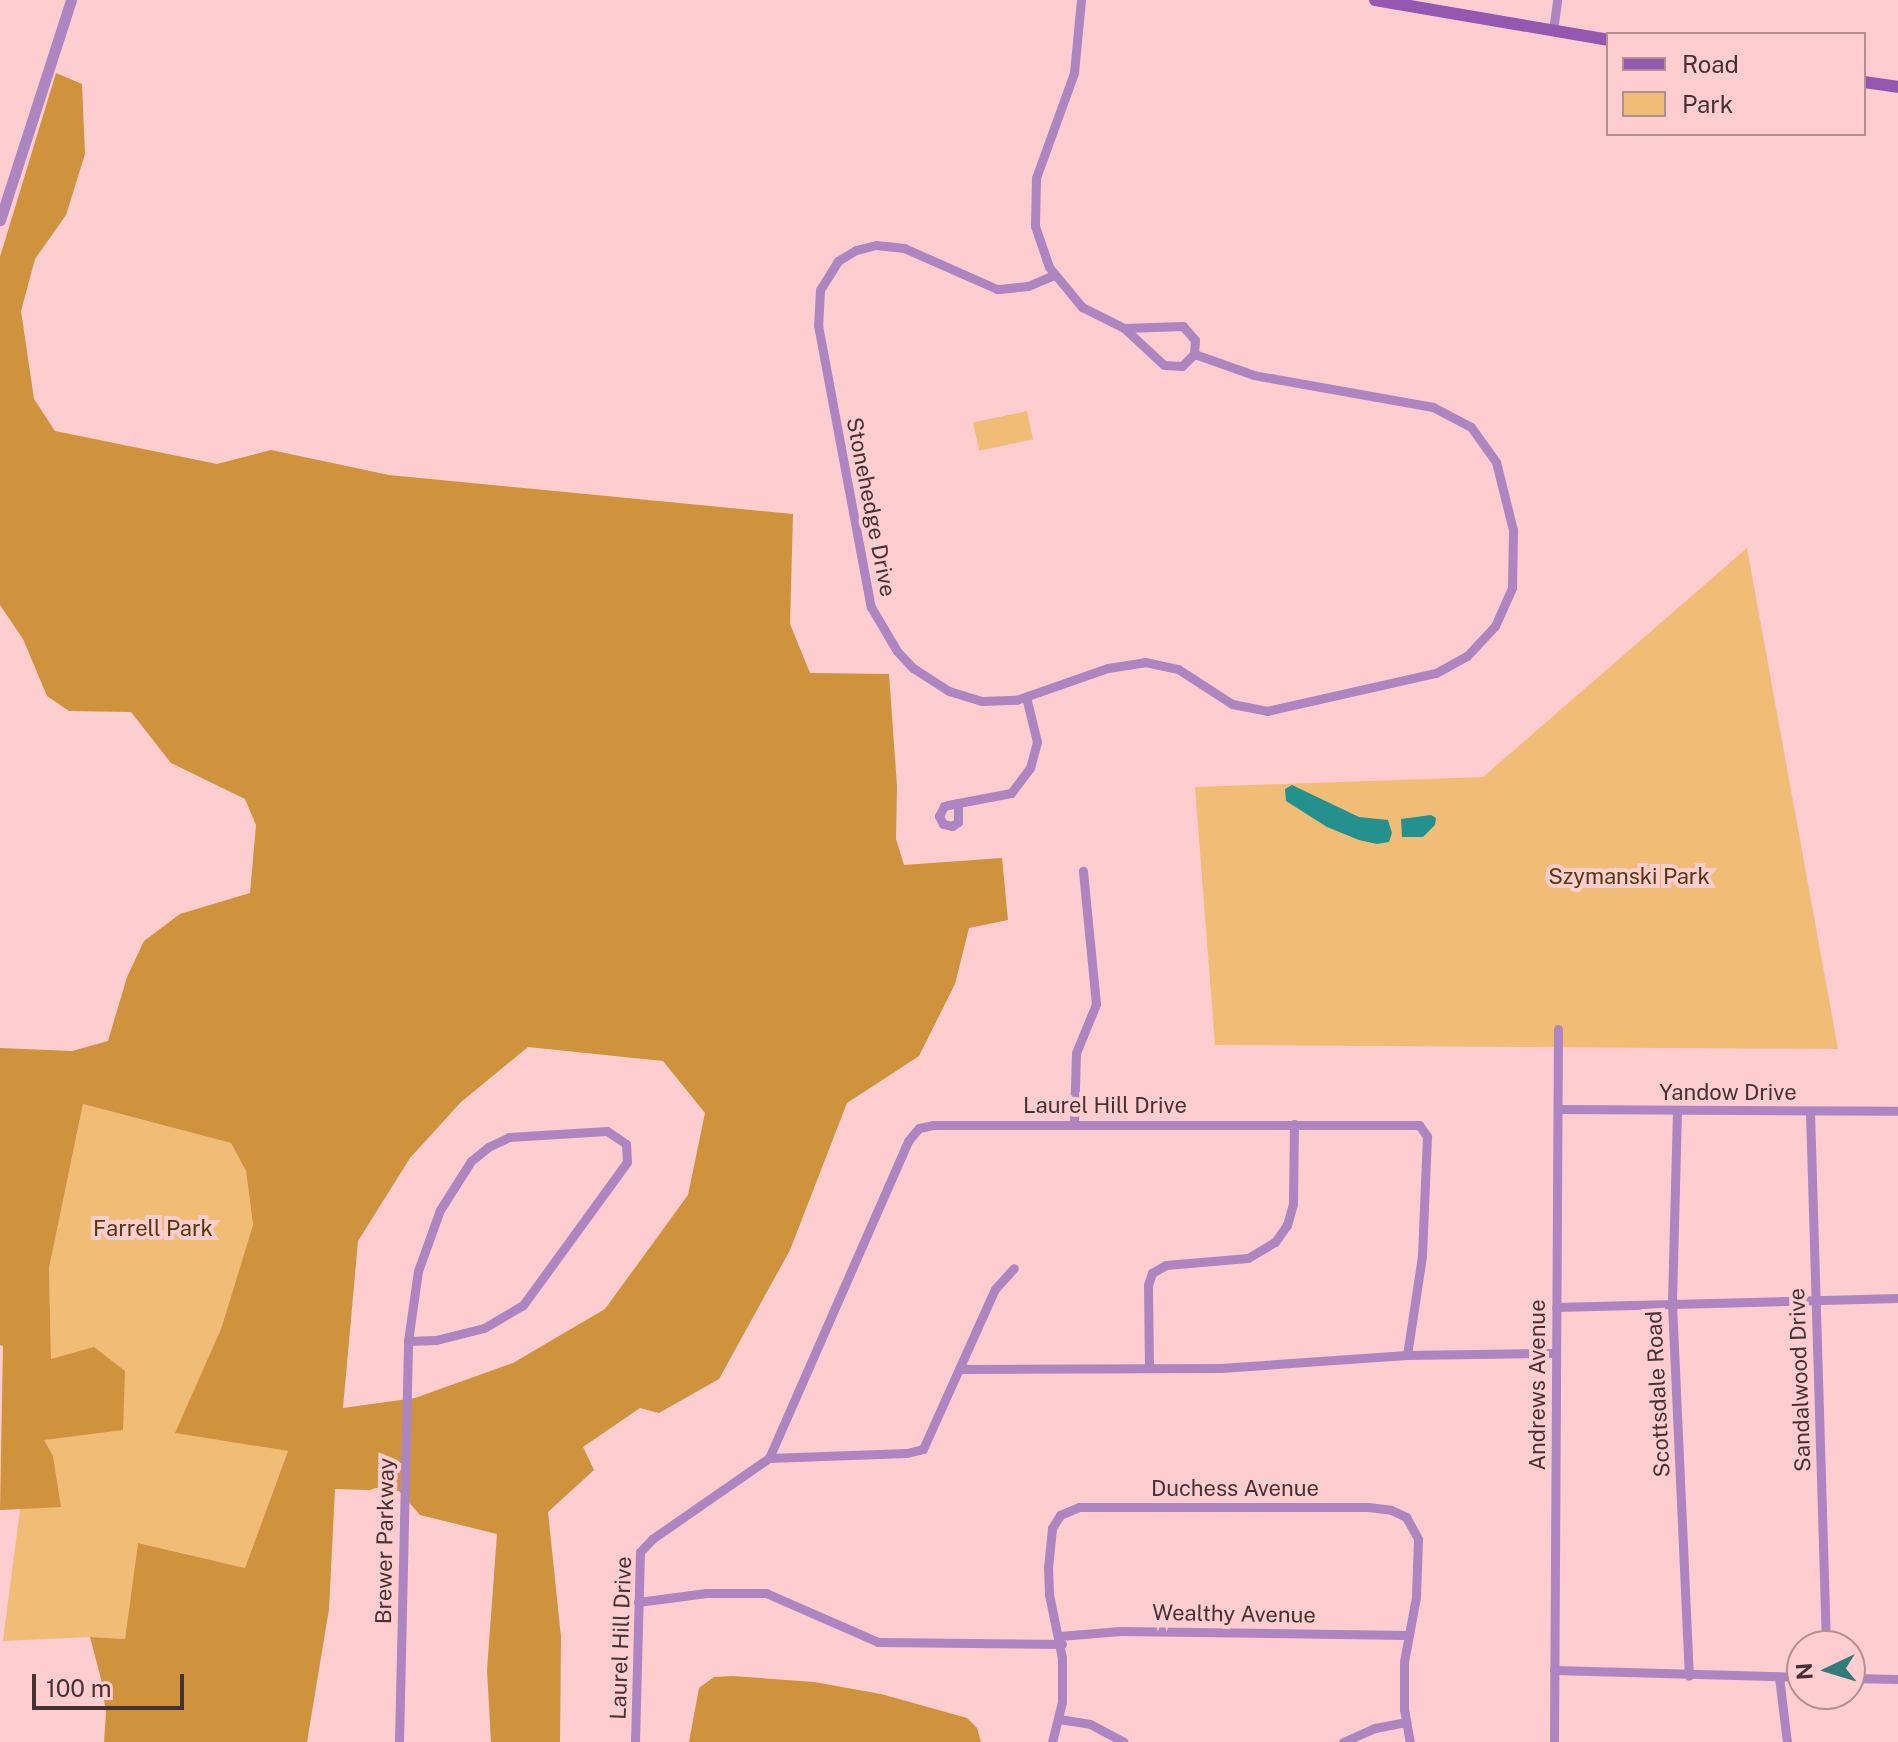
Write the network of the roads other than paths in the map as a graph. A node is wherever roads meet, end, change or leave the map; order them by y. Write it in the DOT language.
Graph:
graph roads {
  1 [pos="71,0"];
  2 [pos="1081,0"];
  3 [pos="1375,0"];
  4 [pos="1557,0"];
  5 [pos="1553,30"];
  6 [pos="1606,40"];
  7 [pos="1866,82"];
  8 [pos="1898,87"];
  9 [pos="0,220"];
  10 [pos="1054,275"];
  11 [pos="1124,328"];
  12 [pos="1194,354"];
  13 [pos="1026,697"];
  14 [pos="958,803"];
  15 [pos="1083,871"];
  16 [pos="1558,1029"];
  17 [pos="1558,1109"];
  18 [pos="1677,1111"];
  19 [pos="1898,1111"];
  20 [pos="1810,1112"];
  21 [pos="1074,1124"];
  22 [pos="1294,1124"];
  23 [pos="1014,1268"];
  24 [pos="1898,1298"];
  25 [pos="1815,1299"];
  26 [pos="1672,1304"];
  27 [pos="1556,1307"];
  28 [pos="408,1341"];
  29 [pos="1556,1353"];
  30 [pos="1407,1355"];
  31 [pos="1149,1368"];
  32 [pos="959,1369"];
  33 [pos="769,1458"];
  34 [pos="638,1602"];
  35 [pos="1825,1630"];
  36 [pos="1407,1635"];
  37 [pos="1061,1640"];
  38 [pos="1554,1670"];
  39 [pos="1689,1676"];
  40 [pos="1779,1677"];
  41 [pos="1786,1677"];
  42 [pos="1866,1678"];
  43 [pos="1898,1679"];
  44 [pos="1059,1719"];
  45 [pos="1406,1722"];
  46 [pos="399,1742"];
  47 [pos="635,1742"];
  48 [pos="1052,1742"];
  49 [pos="1124,1742"];
  50 [pos="1343,1742"];
  51 [pos="1410,1742"];
  52 [pos="1554,1742"];
  53 [pos="1787,1742"];
  1 -- 9 [label="street"];
  2 -- 10 [label="street"];
  3 -- 5 [label="main road"];
  4 -- 5 [label="street"];
  5 -- 6 [label="main road"];
  7 -- 8 [label="main road"];
  10 -- 11 [label="street"];
  10 -- 13 [label="street, Stonehedge Drive"];
  11 -- 12 [label="street"];
  11 -- 12 [label="street"];
  12 -- 13 [label="street, Stonehedge Drive"];
  13 -- 14 [label="street"];
  15 -- 21 [label="street"];
  16 -- 17 [label="street, Andrews Avenue"];
  17 -- 18 [label="street, Yandow Drive"];
  17 -- 27 [label="street, Andrews Avenue"];
  18 -- 20 [label="street, Yandow Drive"];
  18 -- 26 [label="street, Scottsdale Road"];
  19 -- 20 [label="street, Yandow Drive"];
  20 -- 25 [label="street, Sandalwood Drive"];
  21 -- 22 [label="street, Laurel Hill Drive"];
  21 -- 33 [label="street, Laurel Hill Drive"];
  22 -- 30 [label="street, Laurel Hill Drive"];
  22 -- 31 [label="street"];
  23 -- 32 [label="street"];
  24 -- 25 [label="street"];
  25 -- 26 [label="street"];
  25 -- 35 [label="street, Sandalwood Drive"];
  26 -- 27 [label="street"];
  26 -- 39 [label="street, Scottsdale Road"];
  27 -- 29 [label="street, Andrews Avenue"];
  28 -- 28 [label="street, Brewer Parkway"];
  28 -- 46 [label="street, Brewer Parkway"];
  29 -- 30 [label="street"];
  29 -- 38 [label="street, Andrews Avenue"];
  30 -- 31 [label="street"];
  31 -- 32 [label="street"];
  32 -- 33 [label="street"];
  33 -- 34 [label="street, Laurel Hill Drive"];
  34 -- 37 [label="street, Wealthy Avenue"];
  34 -- 47 [label="street, Laurel Hill Drive"];
  36 -- 37 [label="street, Wealthy Avenue"];
  36 -- 37 [label="street, Duchess Avenue"];
  36 -- 45 [label="street"];
  37 -- 44 [label="street"];
  38 -- 39 [label="street"];
  38 -- 52 [label="street, Andrews Avenue"];
  39 -- 40 [label="street"];
  40 -- 41 [label="street"];
  40 -- 53 [label="street"];
  42 -- 43 [label="street"];
  44 -- 48 [label="street"];
  44 -- 49 [label="street"];
  45 -- 50 [label="street"];
  45 -- 51 [label="street"];
}
